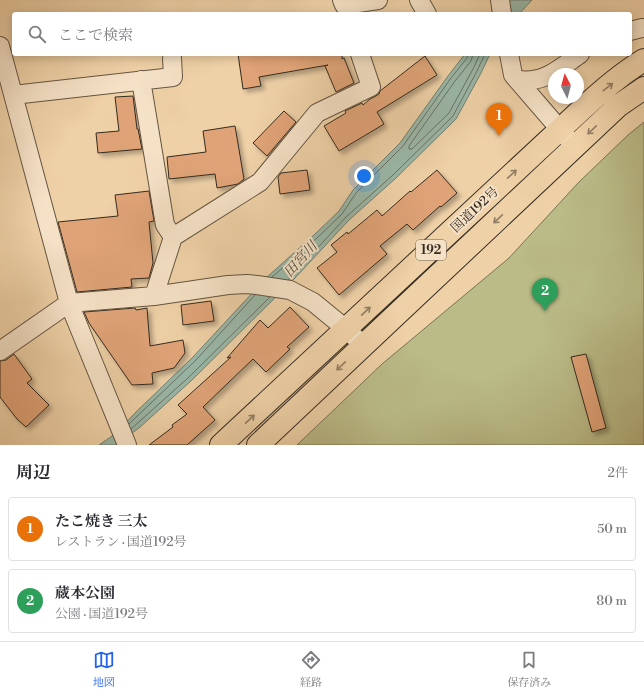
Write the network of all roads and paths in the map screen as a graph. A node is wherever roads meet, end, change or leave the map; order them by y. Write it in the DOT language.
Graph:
graph roads {
  1 [pos="378,0"];
  2 [pos="419,0"];
  3 [pos="500,0"];
  4 [pos="345,6"];
  5 [pos="426,12"];
  6 [pos="502,12"];
  7 [pos="644,28"];
  8 [pos="632,30"];
  9 [pos="0,46"];
  10 [pos="361,56"];
  11 [pos="509,56"];
  12 [pos="577,56"];
  13 [pos="172,58"];
  14 [pos="644,60"];
  15 [pos="141,80"];
  16 [pos="518,80"];
  17 [pos="644,88"];
  18 [pos="13,95"];
  19 [pos="560,129"];
  20 [pos="575,147"];
  21 [pos="173,237"];
  22 [pos="154,296"];
  23 [pos="69,303"];
  24 [pos="346,329"];
  25 [pos="363,345"];
  26 [pos="0,351"];
  27 [pos="127,445"];
  28 [pos="221,445"];
  29 [pos="258,445"];
  1 -- 4 [label="street"];
  2 -- 5 [label="street"];
  3 -- 6 [label="street"];
  7 -- 8 [label="street"];
  9 -- 18 [label="street"];
  10 -- 21 [label="street"];
  11 -- 16 [label="street"];
  12 -- 16 [label="street"];
  13 -- 15 [label="street"];
  19 -- 14 [label="highway, 国道192号 / 192, one-way"];
  15 -- 18 [label="street"];
  15 -- 21 [label="street"];
  16 -- 19 [label="street"];
  17 -- 20 [label="highway, 国道192号 / 192, one-way"];
  18 -- 23 [label="street"];
  19 -- 20 [label="street"];
  24 -- 19 [label="highway, 国道192号 / 192, one-way"];
  20 -- 25 [label="highway, 国道192号 / 192, one-way"];
  21 -- 22 [label="street"];
  22 -- 23 [label="street"];
  22 -- 24 [label="street"];
  23 -- 26 [label="street"];
  23 -- 27 [label="street"];
  24 -- 25 [label="street"];
  28 -- 24 [label="highway, 国道192号 / 192, one-way"];
  25 -- 29 [label="highway, 国道192号 / 192, one-way"];
}
